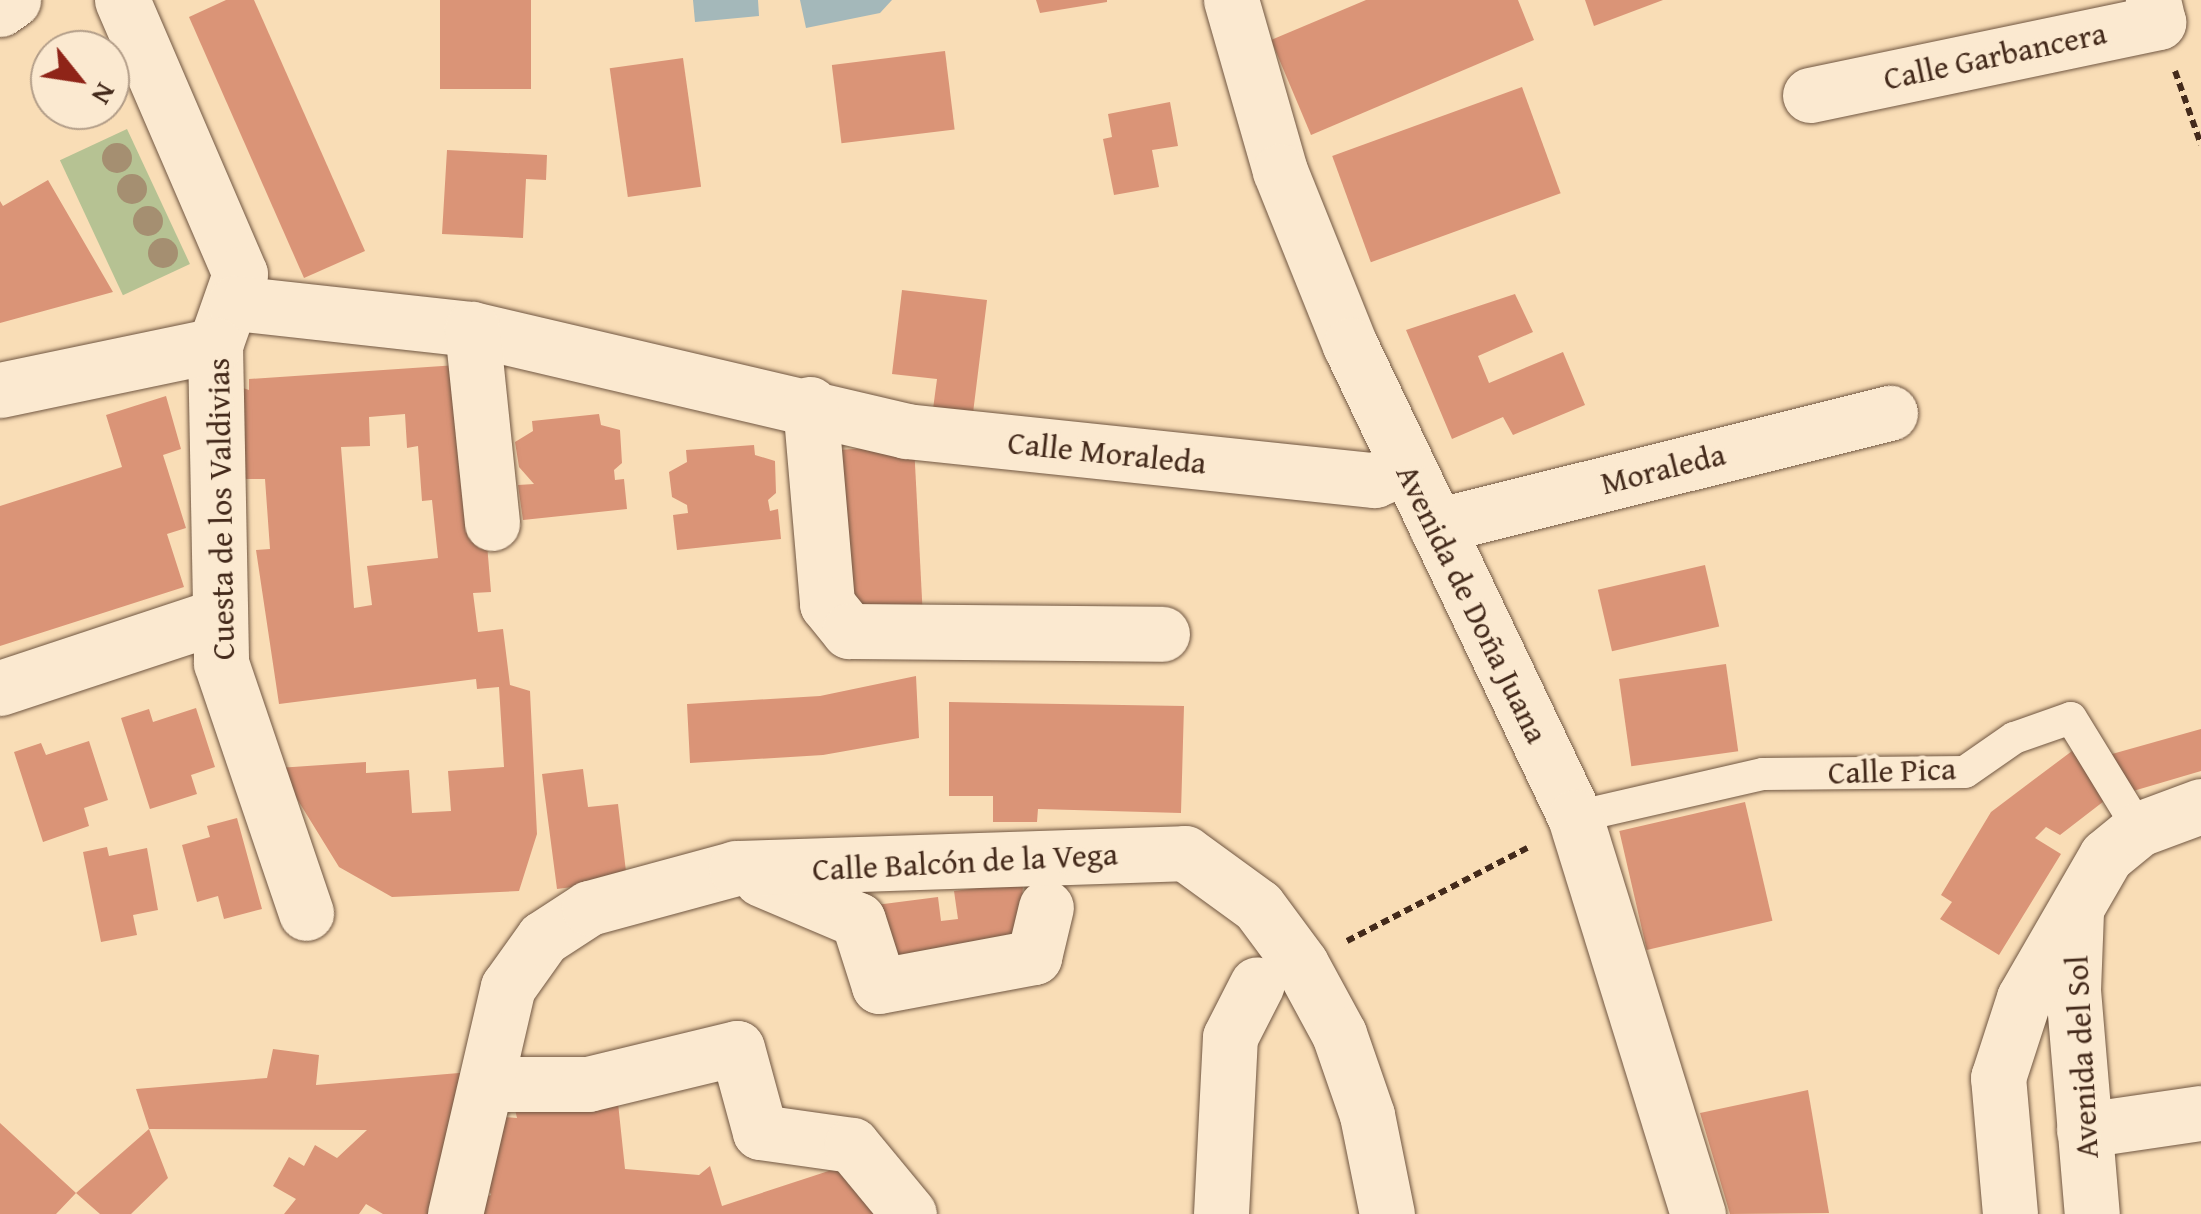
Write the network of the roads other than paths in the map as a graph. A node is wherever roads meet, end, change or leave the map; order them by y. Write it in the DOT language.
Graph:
graph roads {
  1 [pos="14,0"];
  2 [pos="122,0"];
  3 [pos="1231,0"];
  4 [pos="0,9"];
  5 [pos="2156,11"];
  6 [pos="1810,95"];
  7 [pos="225,324"];
  8 [pos="472,328"];
  9 [pos="0,390"];
  10 [pos="810,404"];
  11 [pos="1890,413"];
  12 [pos="1406,467"];
  13 [pos="492,523"];
  14 [pos="1436,526"];
  15 [pos="218,616"];
  16 [pos="1162,634"];
  17 [pos="0,688"];
  18 [pos="2201,806"];
  19 [pos="2139,829"];
  20 [pos="1556,830"];
  21 [pos="736,868"];
  22 [pos="2077,899"];
  23 [pos="1046,907"];
  24 [pos="306,912"];
  25 [pos="1279,974"];
  26 [pos="491,1084"];
  27 [pos="2201,1113"];
  28 [pos="2084,1130"];
  29 [pos="455,1214"];
  30 [pos="909,1214"];
  31 [pos="1221,1214"];
  32 [pos="1387,1214"];
  33 [pos="1698,1214"];
  34 [pos="2010,1214"];
  35 [pos="2092,1214"];
  1 -- 4 [label="street"];
  2 -- 7 [label="street, Cuesta de los Valdivias"];
  3 -- 12 [label="street, Avenida de Doña Juana"];
  5 -- 6 [label="street, Calle Garbancera"];
  7 -- 8 [label="street, Calle Moraleda"];
  7 -- 9 [label="street, Calle Moraleda"];
  7 -- 15 [label="street, Cuesta de los Valdivias"];
  8 -- 10 [label="street, Calle Moraleda"];
  8 -- 13 [label="street"];
  10 -- 12 [label="street, Calle Moraleda"];
  10 -- 16 [label="street"];
  11 -- 14 [label="street, Moraleda"];
  12 -- 14 [label="street, Avenida de Doña Juana"];
  14 -- 20 [label="street, Avenida de Doña Juana"];
  15 -- 17 [label="street"];
  15 -- 24 [label="street, Cuesta de los Valdivias"];
  18 -- 19 [label="street"];
  19 -- 20 [label="lane, Calle Pica"];
  19 -- 22 [label="street"];
  20 -- 33 [label="street, Avenida de Doña Juana"];
  21 -- 23 [label="street, Calle Balcón de la Vega"];
  21 -- 25 [label="street, Calle Balcón de la Vega"];
  21 -- 26 [label="street, Calle Balcón de la Vega"];
  22 -- 28 [label="street, Avenida del Sol"];
  22 -- 34 [label="street"];
  25 -- 31 [label="street"];
  25 -- 32 [label="street, Calle Balcón de la Vega"];
  26 -- 29 [label="street, Calle Balcón de la Vega"];
  26 -- 30 [label="street"];
  27 -- 28 [label="street"];
  28 -- 35 [label="street, Avenida del Sol"];
}
